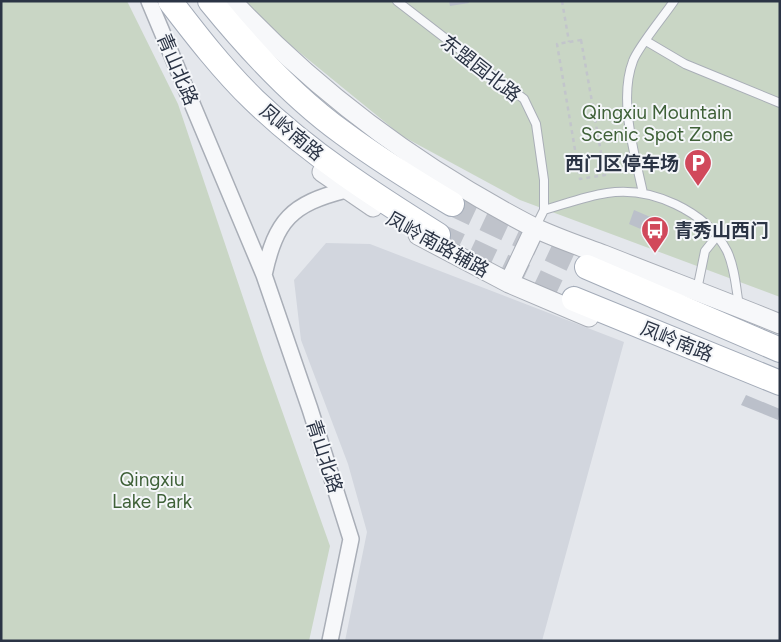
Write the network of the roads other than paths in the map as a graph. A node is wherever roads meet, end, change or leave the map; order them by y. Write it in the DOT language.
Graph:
graph roads {
  1 [pos="149,1"];
  2 [pos="160,1"];
  3 [pos="170,1"];
  4 [pos="182,1"];
  5 [pos="210,1"];
  6 [pos="232,1"];
  7 [pos="397,1"];
  8 [pos="674,1"];
  9 [pos="646,42"];
  10 [pos="780,103"];
  11 [pos="346,190"];
  12 [pos="643,193"];
  13 [pos="452,204"];
  14 [pos="544,210"];
  15 [pos="535,228"];
  16 [pos="717,236"];
  17 [pos="586,267"];
  18 [pos="264,275"];
  19 [pos="509,283"];
  20 [pos="636,289"];
  21 [pos="697,290"];
  22 [pos="739,307"];
  23 [pos="780,324"];
  24 [pos="780,338"];
  25 [pos="780,350"];
  26 [pos="780,368"];
  27 [pos="780,383"];
  28 [pos="780,394"];
  29 [pos="330,641"];
  1 -- 18 [label="street, 青山北路"];
  2 -- 11 [label="street, 凤岭南路辅路"];
  3 -- 4 [label="main road, 凤岭南路"];
  5 -- 13 [label="main road, 凤岭南路"];
  6 -- 15 [label="street"];
  7 -- 14 [label="lane, 东盟园北路"];
  8 -- 9 [label="lane"];
  9 -- 10 [label="lane"];
  9 -- 12 [label="lane"];
  11 -- 18 [label="street"];
  11 -- 19 [label="street, 凤岭南路辅路"];
  12 -- 14 [label="lane"];
  12 -- 16 [label="lane"];
  14 -- 15 [label="lane"];
  15 -- 19 [label="street"];
  15 -- 21 [label="street"];
  16 -- 21 [label="lane"];
  16 -- 22 [label="lane"];
  17 -- 20 [label="main road, 凤岭南路"];
  18 -- 29 [label="street, 青山北路"];
  19 -- 28 [label="street, 凤岭南路辅路"];
  20 -- 24 [label="main road"];
  20 -- 25 [label="main road, 凤岭南路"];
  21 -- 22 [label="street"];
  22 -- 23 [label="street"];
  26 -- 27 [label="main road, 凤岭南路"];
}
